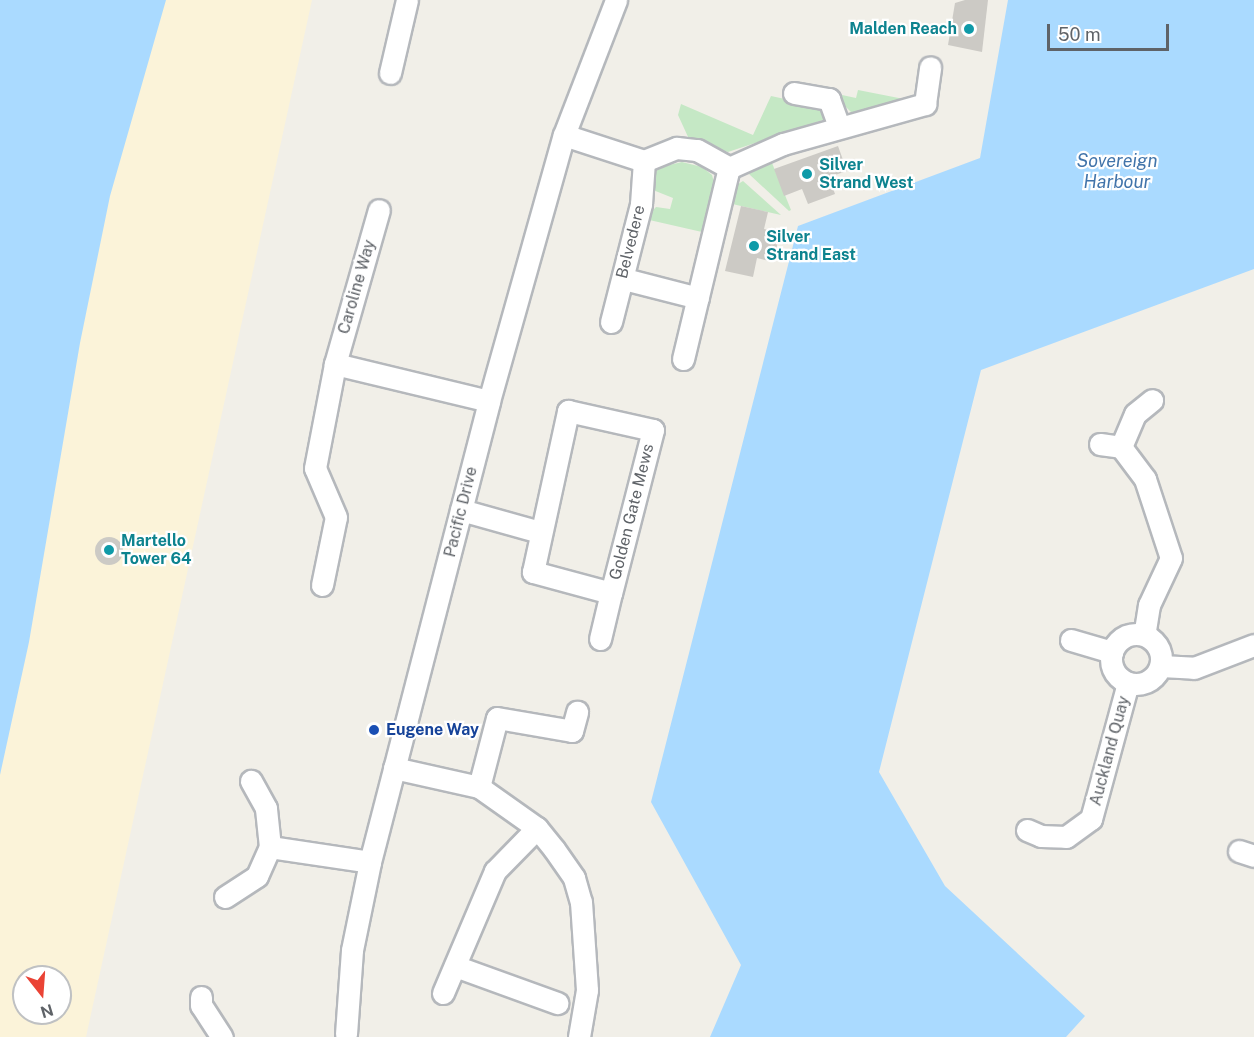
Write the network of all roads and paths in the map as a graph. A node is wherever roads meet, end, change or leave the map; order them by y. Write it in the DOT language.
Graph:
graph roads {
  1 [pos="407,0"];
  2 [pos="616,0"];
  3 [pos="930,67"];
  4 [pos="390,73"];
  5 [pos="794,93"];
  6 [pos="839,126"];
  7 [pos="564,135"];
  8 [pos="644,161"];
  9 [pos="729,168"];
  10 [pos="379,210"];
  11 [pos="632,281"];
  12 [pos="698,298"];
  13 [pos="611,322"];
  14 [pos="683,359"];
  15 [pos="335,364"];
  16 [pos="1152,400"];
  17 [pos="489,401"];
  18 [pos="1100,444"];
  19 [pos="1121,447"];
  20 [pos="461,510"];
  21 [pos="540,532"];
  22 [pos="322,585"];
  23 [pos="611,593"];
  24 [pos="1144,635"];
  25 [pos="600,639"];
  26 [pos="1071,640"];
  27 [pos="1254,645"];
  28 [pos="1112,652"];
  29 [pos="1161,666"];
  30 [pos="1128,683"];
  31 [pos="577,712"];
  32 [pos="394,768"];
  33 [pos="251,781"];
  34 [pos="479,788"];
  35 [pos="537,828"];
  36 [pos="1027,830"];
  37 [pos="270,847"];
  38 [pos="370,862"];
  39 [pos="225,897"];
  40 [pos="455,966"];
  41 [pos="443,993"];
  42 [pos="201,997"];
  43 [pos="557,1003"];
  44 [pos="344,1036"];
  45 [pos="222,1037"];
  46 [pos="579,1037"];
  1 -- 4 [label="street"];
  2 -- 7 [label="street, Pacific Drive"];
  3 -- 6 [label="street"];
  5 -- 6 [label="street"];
  6 -- 9 [label="street"];
  7 -- 8 [label="street"];
  7 -- 17 [label="street, Pacific Drive"];
  8 -- 9 [label="street"];
  8 -- 13 [label="street, Belvedere"];
  9 -- 12 [label="street"];
  10 -- 15 [label="street, Caroline Way"];
  11 -- 12 [label="street"];
  12 -- 14 [label="street"];
  15 -- 17 [label="street"];
  15 -- 22 [label="street, Caroline Way"];
  16 -- 19 [label="street"];
  17 -- 20 [label="street, Pacific Drive"];
  18 -- 19 [label="street"];
  19 -- 24 [label="street"];
  20 -- 21 [label="street"];
  20 -- 32 [label="street, Pacific Drive"];
  21 -- 23 [label="street, Golden Gate Mews"];
  21 -- 23 [label="street, Golden Gate Mews"];
  23 -- 25 [label="street, Golden Gate Mews"];
  24 -- 28 [label="street"];
  24 -- 29 [label="street"];
  26 -- 28 [label="street"];
  27 -- 29 [label="street"];
  28 -- 30 [label="street"];
  29 -- 30 [label="street"];
  30 -- 36 [label="street, Auckland Quay"];
  31 -- 34 [label="street"];
  32 -- 34 [label="street"];
  32 -- 38 [label="street, Pacific Drive"];
  33 -- 37 [label="street"];
  34 -- 35 [label="street"];
  35 -- 40 [label="street"];
  35 -- 46 [label="street"];
  37 -- 38 [label="street"];
  37 -- 39 [label="street"];
  38 -- 44 [label="street, Pacific Drive"];
  40 -- 41 [label="street"];
  40 -- 43 [label="street"];
  42 -- 45 [label="street"];
}
